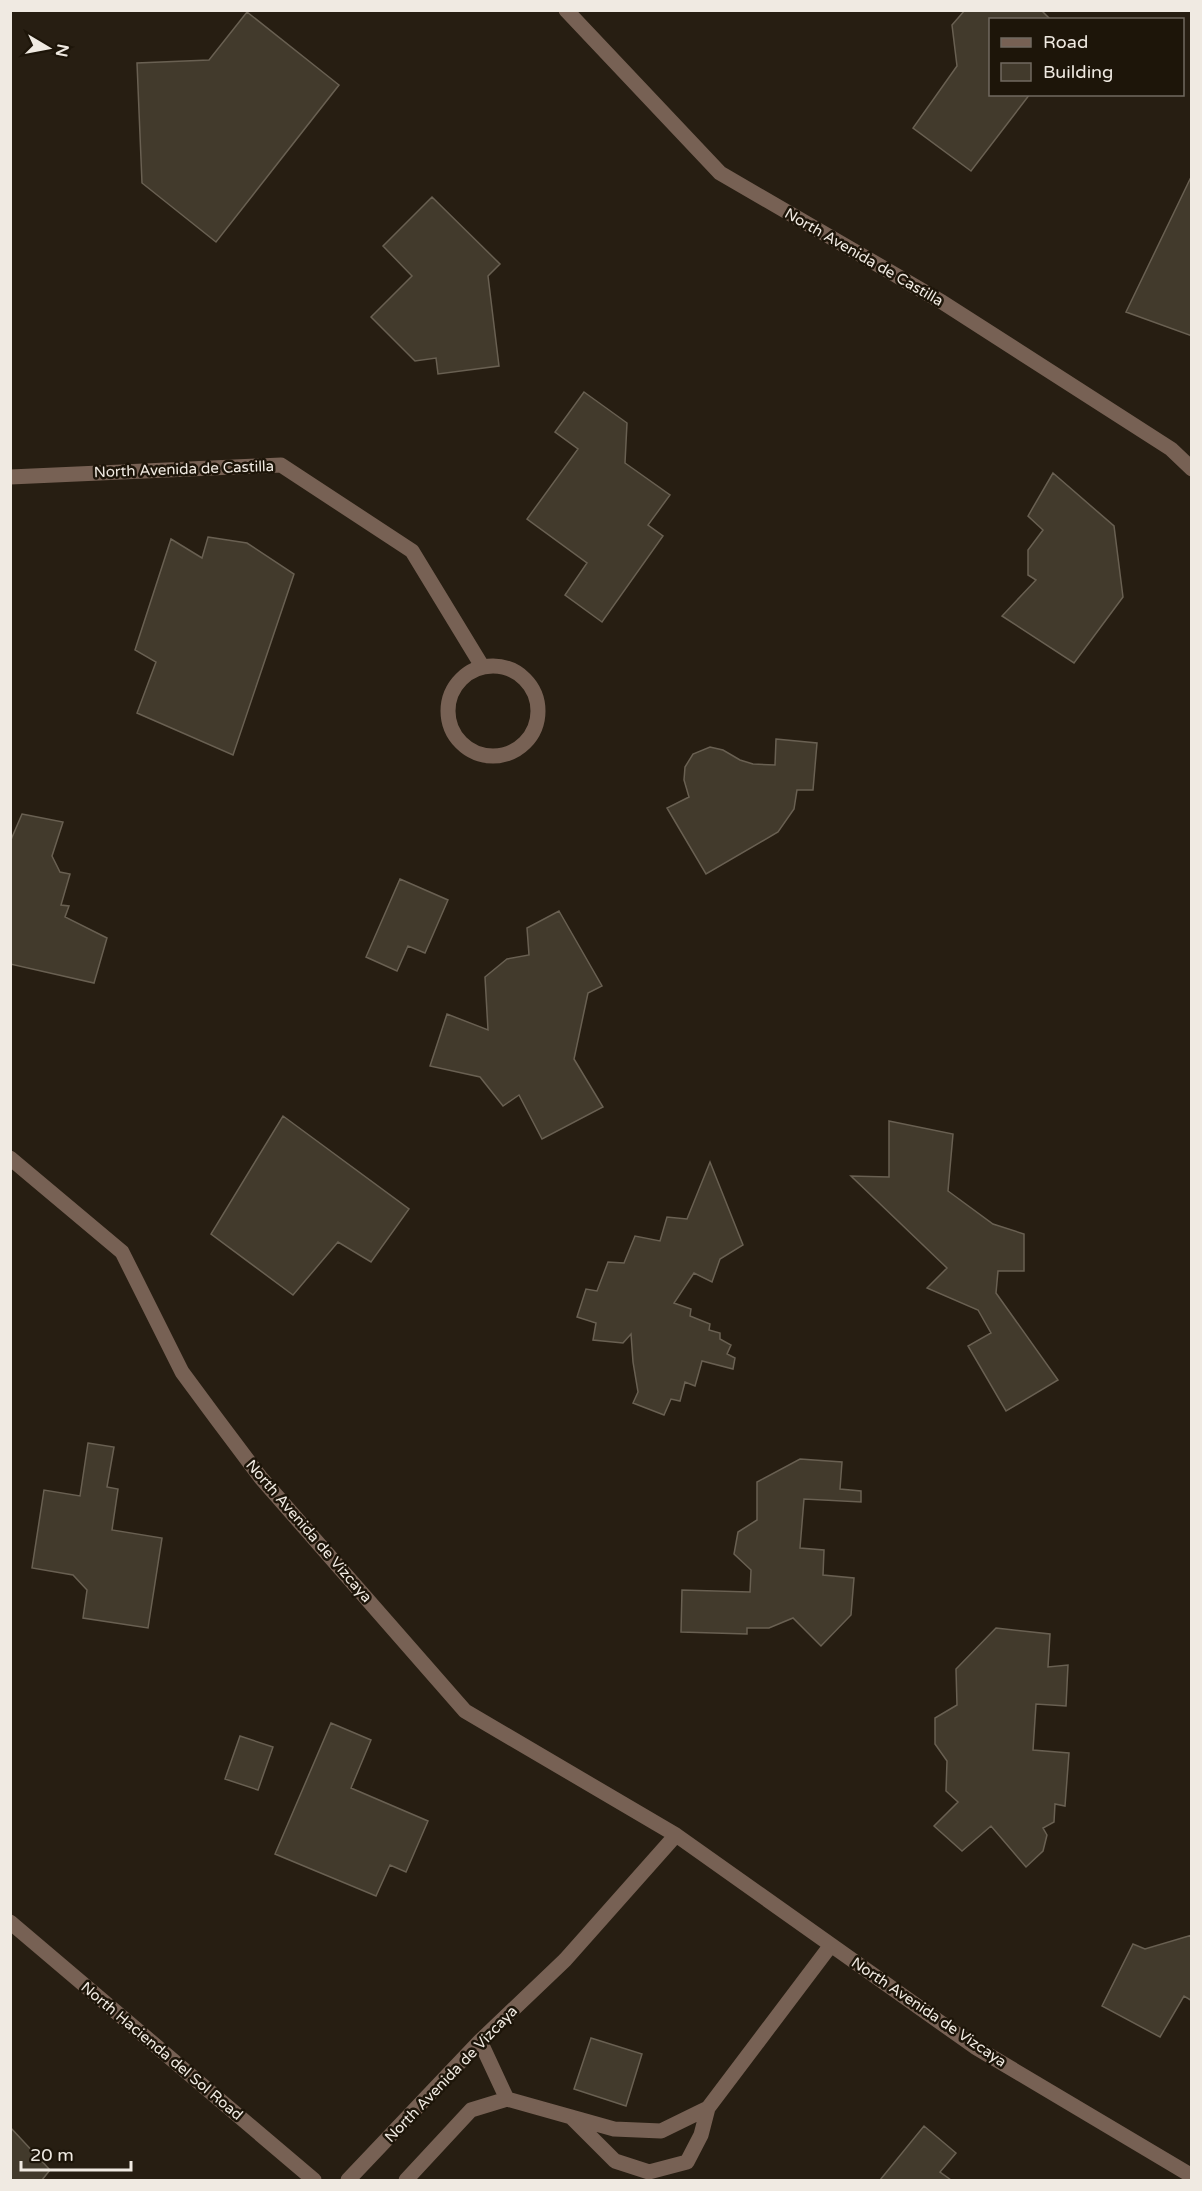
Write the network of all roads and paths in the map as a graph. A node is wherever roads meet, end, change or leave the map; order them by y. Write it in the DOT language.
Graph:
graph roads {
  1 [pos="566,10"];
  2 [pos="1191,470"];
  3 [pos="10,477"];
  4 [pos="482,666"];
  5 [pos="10,1158"];
  6 [pos="676,1835"];
  7 [pos="10,1922"];
  8 [pos="831,1945"];
  9 [pos="480,2042"];
  10 [pos="507,2099"];
  11 [pos="708,2108"];
  12 [pos="571,2117"];
  13 [pos="1191,2176"];
  14 [pos="314,2181"];
  15 [pos="348,2181"];
  16 [pos="406,2181"];
  1 -- 2 [label="street, North Avenida de Castilla"];
  3 -- 4 [label="street, North Avenida de Castilla"];
  4 -- 4 [label="street"];
  5 -- 6 [label="street, North Avenida de Vizcaya"];
  6 -- 8 [label="street, North Avenida de Vizcaya"];
  6 -- 9 [label="street, North Avenida de Vizcaya"];
  7 -- 14 [label="street, North Hacienda del Sol Road"];
  8 -- 11 [label="street"];
  8 -- 13 [label="street, North Avenida de Vizcaya"];
  9 -- 10 [label="street"];
  9 -- 15 [label="street, North Avenida de Vizcaya"];
  10 -- 12 [label="street"];
  10 -- 16 [label="street"];
  11 -- 12 [label="street"];
  11 -- 12 [label="street"];
}
